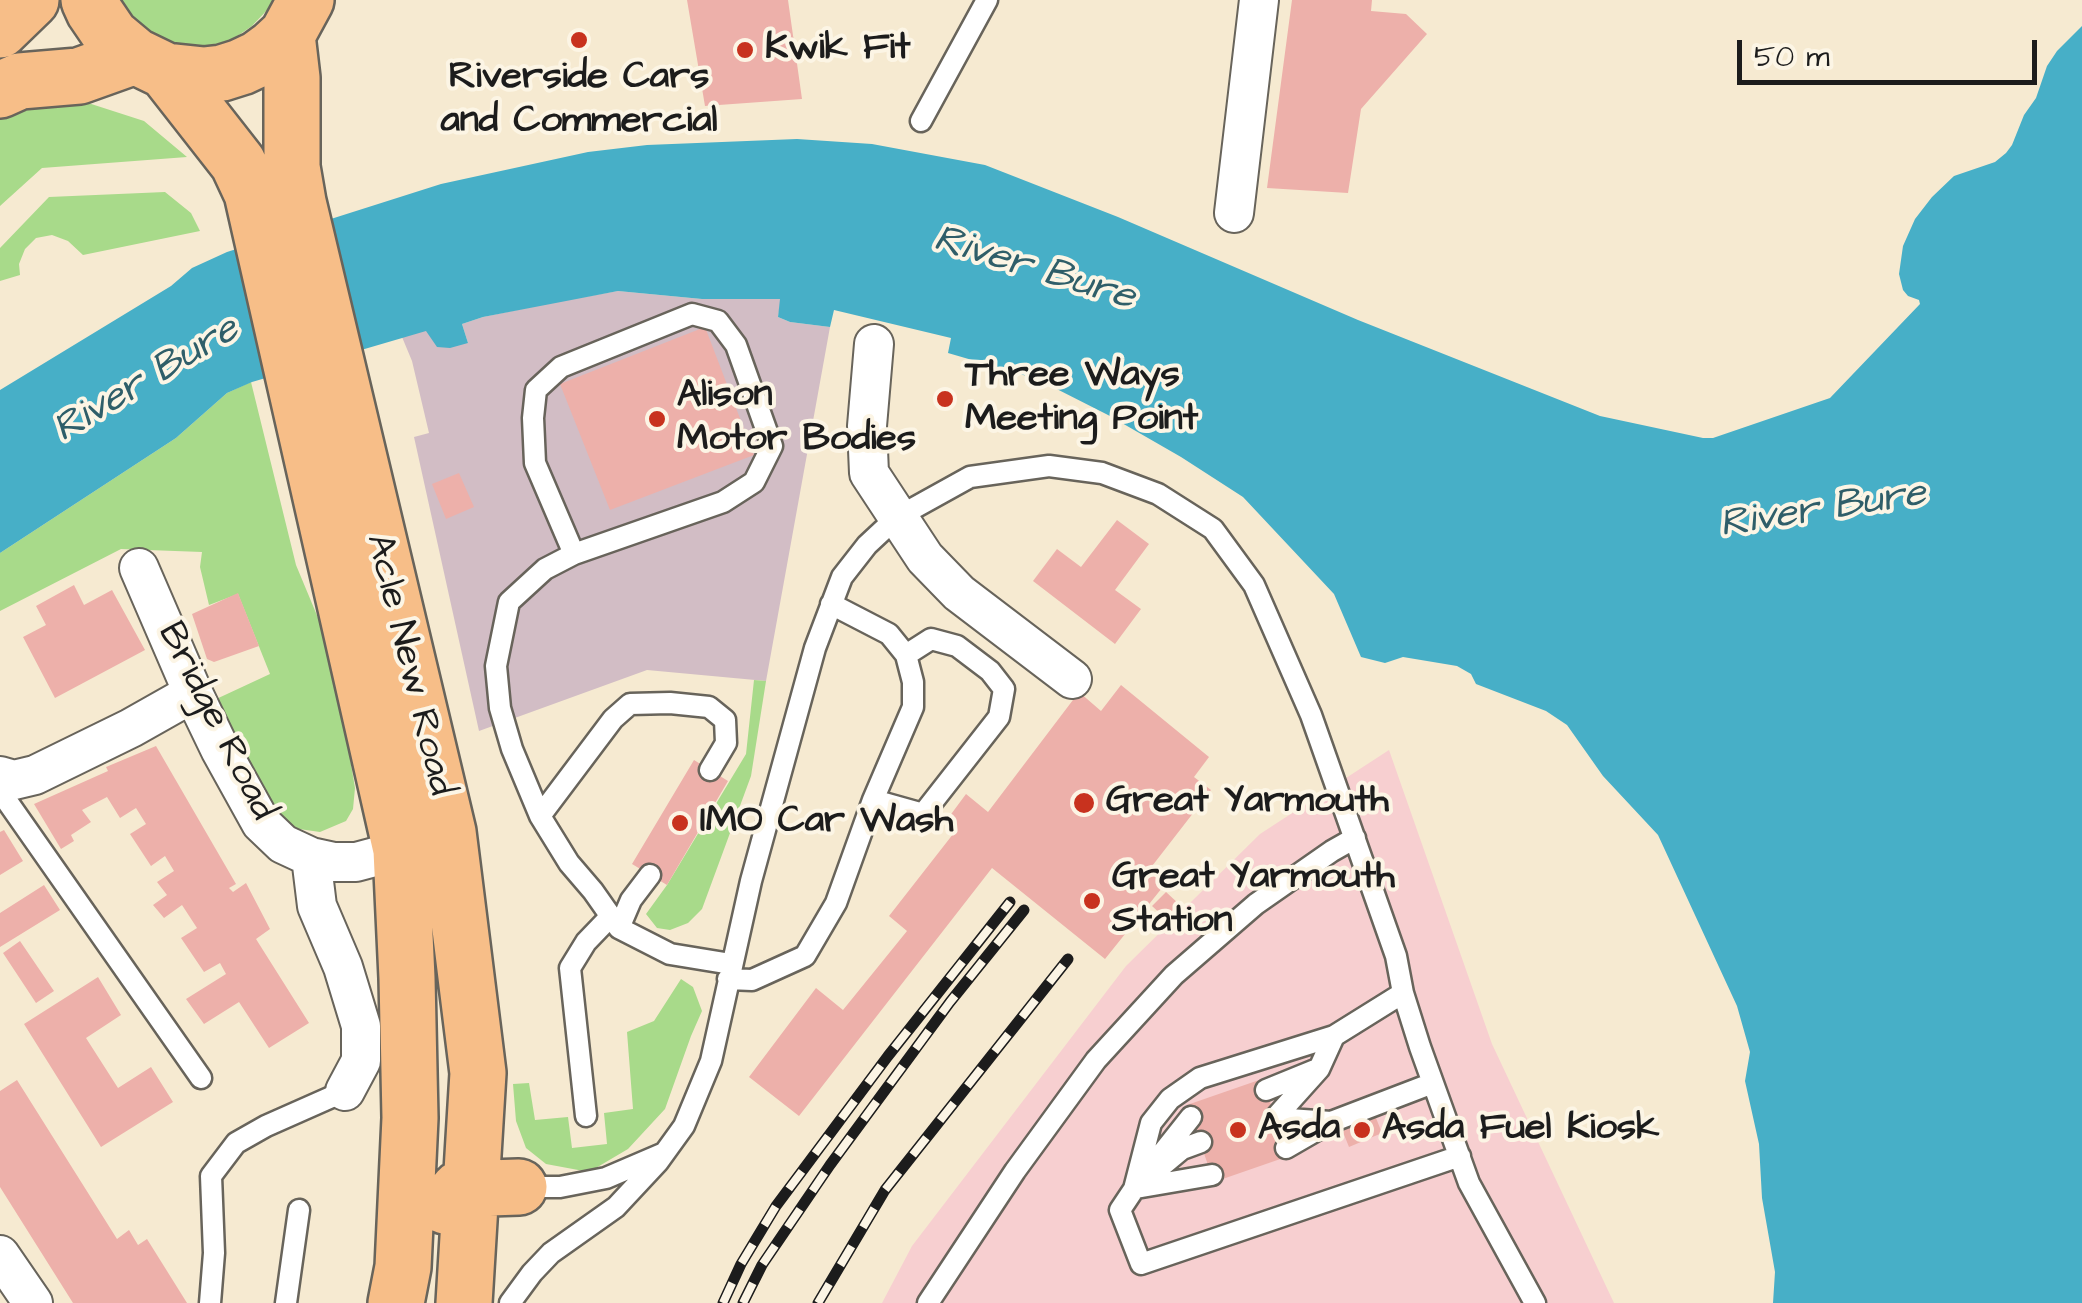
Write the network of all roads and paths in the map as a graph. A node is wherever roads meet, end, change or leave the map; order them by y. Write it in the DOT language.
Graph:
graph roads {
  1 [pos="31,0"];
  2 [pos="89,0"];
  3 [pos="987,0"];
  4 [pos="1259,0"];
  5 [pos="296,17"];
  6 [pos="0,30"];
  7 [pos="150,63"];
  8 [pos="0,90"];
  9 [pos="921,122"];
  10 [pos="277,207"];
  11 [pos="1234,214"];
  12 [pos="874,344"];
  13 [pos="896,518"];
  14 [pos="574,554"];
  15 [pos="140,568"];
  16 [pos="830,604"];
  17 [pos="906,655"];
  18 [pos="1072,679"];
  19 [pos="387,686"];
  20 [pos="192,693"];
  21 [pos="710,770"];
  22 [pos="0,776"];
  23 [pos="0,791"];
  24 [pos="873,800"];
  25 [pos="540,816"];
  26 [pos="1355,838"];
  27 [pos="401,850"];
  28 [pos="311,858"];
  29 [pos="650,874"];
  30 [pos="615,922"];
  31 [pos="730,972"];
  32 [pos="1403,993"];
  33 [pos="1334,1036"];
  34 [pos="1319,1069"];
  35 [pos="202,1078"];
  36 [pos="1433,1083"];
  37 [pos="1266,1090"];
  38 [pos="345,1091"];
  39 [pos="586,1116"];
  40 [pos="1191,1117"];
  41 [pos="1331,1122"];
  42 [pos="410,1132"];
  43 [pos="1201,1142"];
  44 [pos="1286,1148"];
  45 [pos="1460,1156"];
  46 [pos="662,1157"];
  47 [pos="1212,1175"];
  48 [pos="1134,1189"];
  49 [pos="486,1194"];
  50 [pos="299,1210"];
  51 [pos="0,1254"];
  52 [pos="33,1303"];
  53 [pos="210,1303"];
  54 [pos="286,1303"];
  55 [pos="396,1303"];
  56 [pos="422,1303"];
  57 [pos="464,1303"];
  58 [pos="510,1303"];
  59 [pos="928,1303"];
  60 [pos="1535,1303"];
  1 -- 6 [label="main road"];
  2 -- 7 [label="main road, Acle New Road"];
  3 -- 9 [label="lane"];
  4 -- 11 [label="street"];
  5 -- 7 [label="main road"];
  5 -- 10 [label="main road, Acle New Road"];
  7 -- 8 [label="main road"];
  7 -- 10 [label="main road, Acle New Road"];
  10 -- 19 [label="main road, Acle New Road"];
  12 -- 13 [label="street"];
  13 -- 16 [label="lane"];
  13 -- 18 [label="street"];
  13 -- 26 [label="lane"];
  14 -- 14 [label="lane"];
  14 -- 25 [label="lane"];
  15 -- 20 [label="street, Bridge Road"];
  16 -- 17 [label="lane"];
  16 -- 31 [label="lane"];
  17 -- 24 [label="lane"];
  17 -- 24 [label="lane"];
  19 -- 27 [label="main road, Acle New Road"];
  19 -- 49 [label="main road, Acle New Road"];
  20 -- 22 [label="street"];
  20 -- 28 [label="street, Bridge Road"];
  21 -- 25 [label="lane"];
  23 -- 35 [label="lane"];
  24 -- 31 [label="lane"];
  25 -- 30 [label="lane"];
  26 -- 32 [label="lane"];
  26 -- 59 [label="lane"];
  27 -- 28 [label="street, Bridge Road"];
  27 -- 42 [label="main road, Acle New Road"];
  28 -- 38 [label="street"];
  29 -- 30 [label="lane"];
  30 -- 31 [label="lane"];
  30 -- 39 [label="lane"];
  31 -- 46 [label="lane"];
  32 -- 33 [label="lane"];
  32 -- 36 [label="lane"];
  33 -- 34 [label="lane"];
  33 -- 48 [label="lane"];
  34 -- 37 [label="lane"];
  34 -- 41 [label="lane"];
  36 -- 41 [label="lane"];
  36 -- 45 [label="lane"];
  38 -- 53 [label="lane"];
  40 -- 48 [label="lane"];
  41 -- 44 [label="lane"];
  42 -- 49 [label="main road"];
  42 -- 55 [label="main road, Acle New Road"];
  43 -- 48 [label="lane"];
  45 -- 48 [label="lane"];
  45 -- 60 [label="lane"];
  46 -- 49 [label="lane"];
  46 -- 58 [label="lane"];
  47 -- 48 [label="lane"];
  49 -- 56 [label="main road"];
  49 -- 57 [label="main road, Acle New Road"];
  50 -- 54 [label="lane"];
  51 -- 52 [label="street"];
}
